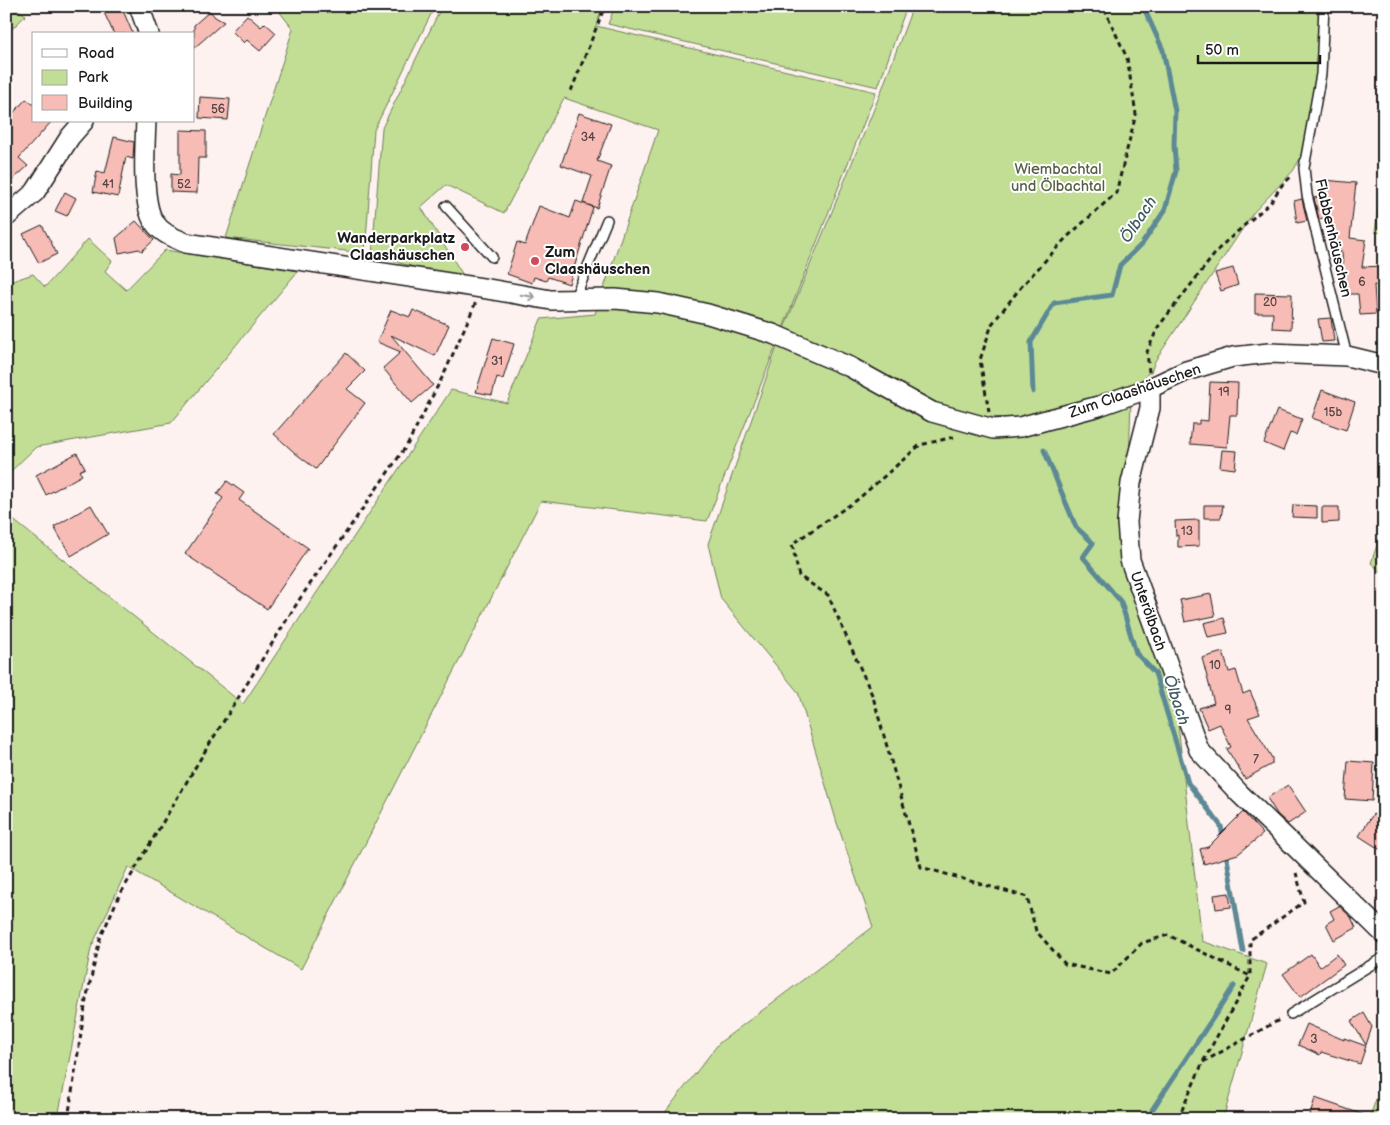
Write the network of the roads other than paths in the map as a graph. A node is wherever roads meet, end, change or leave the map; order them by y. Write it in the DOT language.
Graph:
graph roads {
  1 [pos="139,6"];
  2 [pos="1324,6"];
  3 [pos="148,32"];
  4 [pos="83,122"];
  5 [pos="146,122"];
  6 [pos="446,206"];
  7 [pos="6,218"];
  8 [pos="607,220"];
  9 [pos="492,257"];
  10 [pos="574,300"];
  11 [pos="1347,356"];
  12 [pos="1384,365"];
  13 [pos="1150,388"];
  14 [pos="1384,934"];
  15 [pos="1384,957"];
  16 [pos="1291,1014"];
  1 -- 3 [label="street"];
  2 -- 11 [label="lane, Flabbenhäuschen"];
  4 -- 7 [label="street"];
  5 -- 10 [label="street, Zum Claashäuschen, one-way"];
  6 -- 9 [label="lane"];
  8 -- 10 [label="lane"];
  10 -- 13 [label="street, Zum Claashäuschen"];
  11 -- 12 [label="street, Zum Claashäuschen"];
  11 -- 13 [label="street, Zum Claashäuschen"];
  13 -- 14 [label="street, Unterölbach"];
  15 -- 16 [label="lane"];
}
